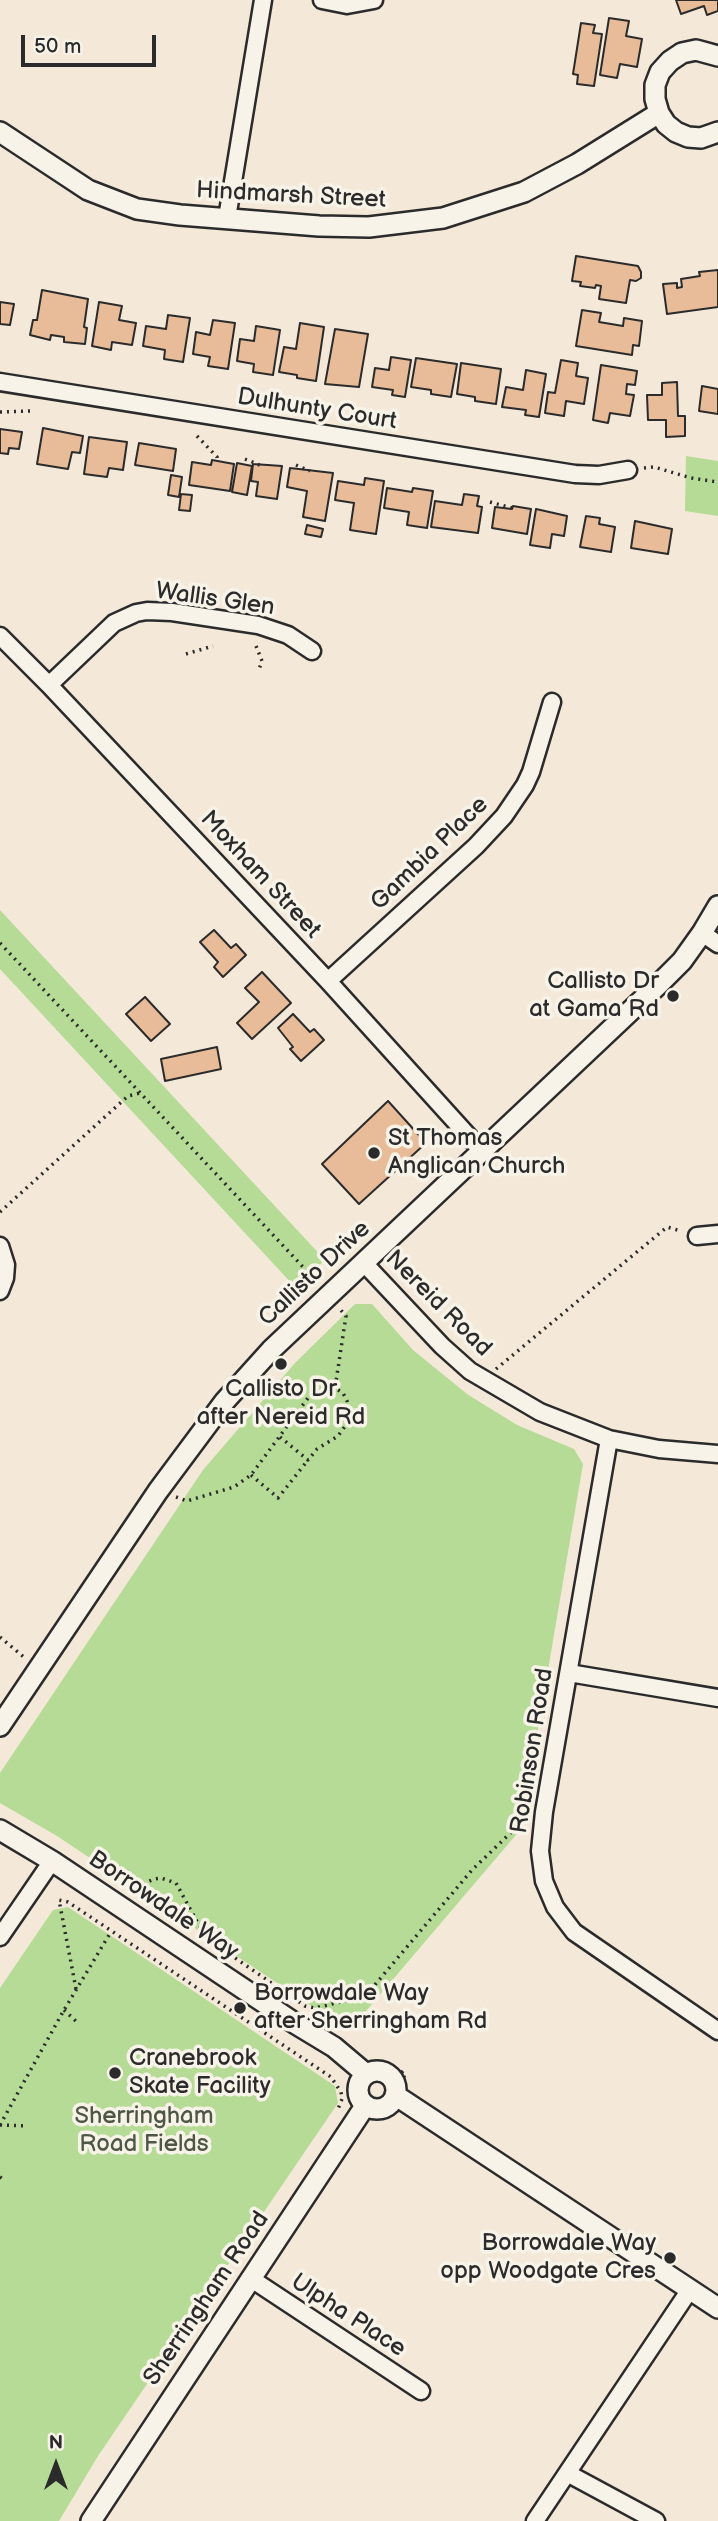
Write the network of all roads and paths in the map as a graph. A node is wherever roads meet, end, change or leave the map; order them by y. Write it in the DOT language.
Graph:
graph roads {
  1 [pos="263,0"];
  2 [pos="322,0"];
  3 [pos="374,0"];
  4 [pos="718,56"];
  5 [pos="659,113"];
  6 [pos="0,132"];
  7 [pos="717,137"];
  8 [pos="227,218"];
  9 [pos="0,382"];
  10 [pos="30,411"];
  11 [pos="0,412"];
  12 [pos="197,436"];
  13 [pos="245,459"];
  14 [pos="216,461"];
  15 [pos="262,466"];
  16 [pos="296,466"];
  17 [pos="628,470"];
  18 [pos="310,471"];
  19 [pos="718,482"];
  20 [pos="490,502"];
  21 [pos="512,508"];
  22 [pos="0,636"];
  23 [pos="212,646"];
  24 [pos="256,646"];
  25 [pos="312,651"];
  26 [pos="186,654"];
  27 [pos="258,672"];
  28 [pos="50,685"];
  29 [pos="552,702"];
  30 [pos="718,906"];
  31 [pos="710,939"];
  32 [pos="0,943"];
  33 [pos="328,981"];
  34 [pos="140,1093"];
  35 [pos="481,1150"];
  36 [pos="0,1212"];
  37 [pos="718,1234"];
  38 [pos="697,1236"];
  39 [pos="0,1246"];
  40 [pos="363,1262"];
  41 [pos="0,1291"];
  42 [pos="328,1294"];
  43 [pos="485,1381"];
  44 [pos="335,1388"];
  45 [pos="280,1437"];
  46 [pos="609,1439"];
  47 [pos="718,1454"];
  48 [pos="308,1460"];
  49 [pos="251,1475"];
  50 [pos="158,1491"];
  51 [pos="0,1637"];
  52 [pos="38,1670"];
  53 [pos="569,1673"];
  54 [pos="718,1698"];
  55 [pos="0,1726"];
  56 [pos="544,1812"];
  57 [pos="0,1830"];
  58 [pos="52,1861"];
  59 [pos="139,1890"];
  60 [pos="109,1935"];
  61 [pos="0,1937"];
  62 [pos="76,1990"];
  63 [pos="64,2010"];
  64 [pos="79,2024"];
  65 [pos="718,2031"];
  66 [pos="366,2074"];
  67 [pos="395,2095"];
  68 [pos="360,2113"];
  69 [pos="0,2125"];
  70 [pos="28,2126"];
  71 [pos="250,2278"];
  72 [pos="689,2291"];
  73 [pos="718,2308"];
  74 [pos="421,2391"];
  75 [pos="567,2473"];
  76 [pos="91,2521"];
  77 [pos="535,2521"];
  78 [pos="656,2521"];
  1 -- 8 [label="street"];
  2 -- 3 [label="street"];
  4 -- 5 [label="street"];
  5 -- 7 [label="street"];
  5 -- 8 [label="street, Hindmarsh Street"];
  6 -- 8 [label="street, Hindmarsh Street"];
  9 -- 17 [label="street, Dulhunty Court"];
  10 -- 11 [label="path"];
  12 -- 14 [label="path"];
  13 -- 15 [label="path"];
  16 -- 18 [label="path"];
  17 -- 19 [label="path"];
  20 -- 21 [label="path"];
  22 -- 28 [label="street, Moxham Street"];
  23 -- 26 [label="path"];
  24 -- 27 [label="path"];
  25 -- 28 [label="street, Wallis Glen"];
  28 -- 33 [label="street, Moxham Street"];
  29 -- 33 [label="street, Gambia Place"];
  30 -- 31 [label="street, Callisto Drive"];
  31 -- 35 [label="street, Callisto Drive"];
  32 -- 34 [label="path"];
  33 -- 35 [label="street, Moxham Street"];
  34 -- 36 [label="path"];
  34 -- 42 [label="path"];
  35 -- 40 [label="street, Callisto Drive"];
  37 -- 38 [label="street"];
  38 -- 43 [label="path"];
  39 -- 41 [label="street"];
  40 -- 42 [label="street, Callisto Drive"];
  40 -- 43 [label="street, Nereid Road"];
  42 -- 44 [label="path"];
  42 -- 50 [label="street, Callisto Drive"];
  43 -- 46 [label="street, Nereid Road"];
  44 -- 45 [label="path"];
  44 -- 48 [label="path"];
  45 -- 48 [label="path"];
  45 -- 49 [label="path"];
  46 -- 47 [label="street, Nereid Road"];
  46 -- 53 [label="street, Robinson Road"];
  48 -- 49 [label="path"];
  49 -- 50 [label="path"];
  50 -- 52 [label="street, Callisto Drive"];
  51 -- 52 [label="path"];
  52 -- 55 [label="street, Callisto Drive"];
  53 -- 54 [label="street"];
  53 -- 56 [label="street, Robinson Road"];
  56 -- 59 [label="path"];
  56 -- 65 [label="street, Robinson Road"];
  57 -- 58 [label="street, Borrowdale Way"];
  58 -- 61 [label="street"];
  58 -- 66 [label="street, Borrowdale Way"];
  60 -- 62 [label="path"];
  62 -- 63 [label="path"];
  62 -- 68 [label="path"];
  63 -- 64 [label="path"];
  63 -- 69 [label="path"];
  66 -- 67 [label="street, Borrowdale Way"];
  66 -- 68 [label="street"];
  67 -- 68 [label="street"];
  67 -- 72 [label="street, Borrowdale Way"];
  68 -- 71 [label="street, Sherringham Road"];
  69 -- 70 [label="path"];
  71 -- 74 [label="street, Ulpha Place"];
  71 -- 76 [label="street, Sherringham Road"];
  72 -- 73 [label="street, Borrowdale Way"];
  72 -- 75 [label="street"];
  75 -- 77 [label="street"];
  75 -- 78 [label="street"];
}
